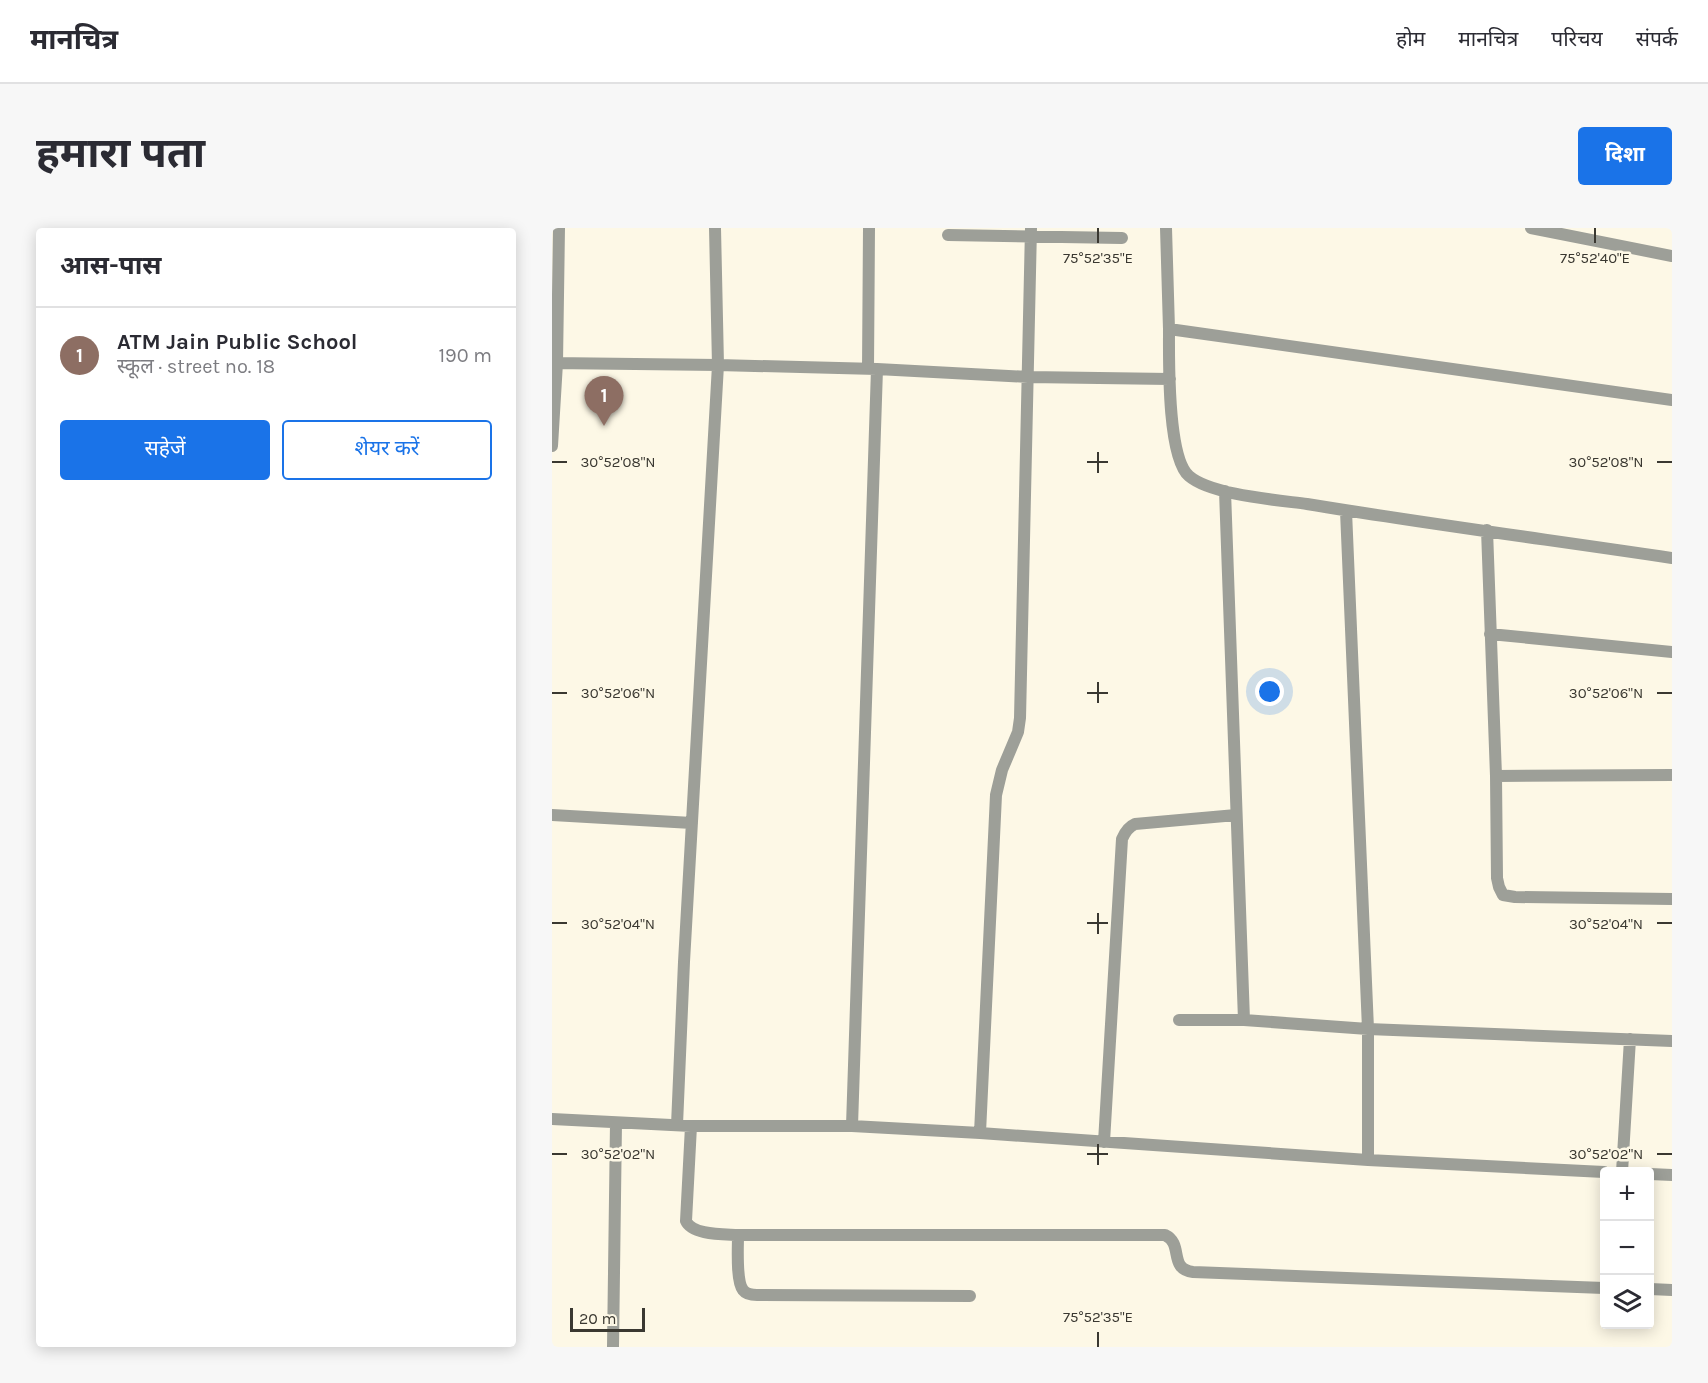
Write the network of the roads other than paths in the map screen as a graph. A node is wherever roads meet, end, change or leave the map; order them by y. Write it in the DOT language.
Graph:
graph roads {
  1 [pos="559,228"];
  2 [pos="715,228"];
  3 [pos="869,228"];
  4 [pos="1166,228"];
  5 [pos="1531,228"];
  6 [pos="1031,232"];
  7 [pos="948,235"];
  8 [pos="1122,238"];
  9 [pos="1672,256"];
  10 [pos="1169,329"];
  11 [pos="555,363"];
  12 [pos="718,364"];
  13 [pos="873,369"];
  14 [pos="1028,377"];
  15 [pos="1170,380"];
  16 [pos="1672,400"];
  17 [pos="552,446"];
  18 [pos="1225,491"];
  19 [pos="1346,511"];
  20 [pos="1487,530"];
  21 [pos="1672,558"];
  22 [pos="1490,634"];
  23 [pos="1672,652"];
  24 [pos="1672,775"];
  25 [pos="1496,776"];
  26 [pos="552,815"];
  27 [pos="1236,815"];
  28 [pos="692,823"];
  29 [pos="1672,899"];
  30 [pos="1179,1020"];
  31 [pos="1244,1020"];
  32 [pos="1368,1029"];
  33 [pos="1630,1039"];
  34 [pos="1672,1041"];
  35 [pos="552,1119"];
  36 [pos="616,1123"];
  37 [pos="677,1125"];
  38 [pos="691,1126"];
  39 [pos="852,1126"];
  40 [pos="980,1133"];
  41 [pos="1104,1142"];
  42 [pos="1368,1160"];
  43 [pos="1622,1167"];
  44 [pos="1600,1172"];
  45 [pos="1654,1174"];
  46 [pos="1672,1175"];
  47 [pos="738,1235"];
  48 [pos="1600,1288"];
  49 [pos="1654,1289"];
  50 [pos="1672,1290"];
  51 [pos="970,1296"];
  52 [pos="613,1347"];
  1 -- 11 [label="street"];
  2 -- 12 [label="street"];
  3 -- 13 [label="street"];
  4 -- 10 [label="street"];
  5 -- 9 [label="street"];
  6 -- 7 [label="street"];
  6 -- 8 [label="street"];
  6 -- 14 [label="street"];
  10 -- 15 [label="street"];
  10 -- 16 [label="street"];
  11 -- 12 [label="street"];
  11 -- 17 [label="street"];
  12 -- 13 [label="street"];
  12 -- 28 [label="street"];
  13 -- 14 [label="street"];
  13 -- 39 [label="street"];
  14 -- 15 [label="street"];
  14 -- 40 [label="street"];
  15 -- 18 [label="street"];
  18 -- 19 [label="street"];
  18 -- 27 [label="street"];
  19 -- 20 [label="street"];
  19 -- 32 [label="street"];
  20 -- 21 [label="street"];
  20 -- 22 [label="street"];
  22 -- 23 [label="street"];
  22 -- 25 [label="street"];
  24 -- 25 [label="street"];
  25 -- 29 [label="street"];
  26 -- 28 [label="street"];
  27 -- 31 [label="street"];
  27 -- 41 [label="street"];
  28 -- 37 [label="street"];
  30 -- 31 [label="street"];
  31 -- 32 [label="street"];
  32 -- 33 [label="street"];
  32 -- 42 [label="street"];
  33 -- 34 [label="street"];
  33 -- 43 [label="street"];
  35 -- 36 [label="street"];
  36 -- 37 [label="street"];
  36 -- 52 [label="street"];
  37 -- 38 [label="street"];
  38 -- 39 [label="street"];
  38 -- 47 [label="street"];
  39 -- 40 [label="street"];
  40 -- 41 [label="street"];
  41 -- 42 [label="street"];
  42 -- 44 [label="street"];
  45 -- 46 [label="street"];
  47 -- 48 [label="street"];
  47 -- 51 [label="street"];
  49 -- 50 [label="street"];
}
